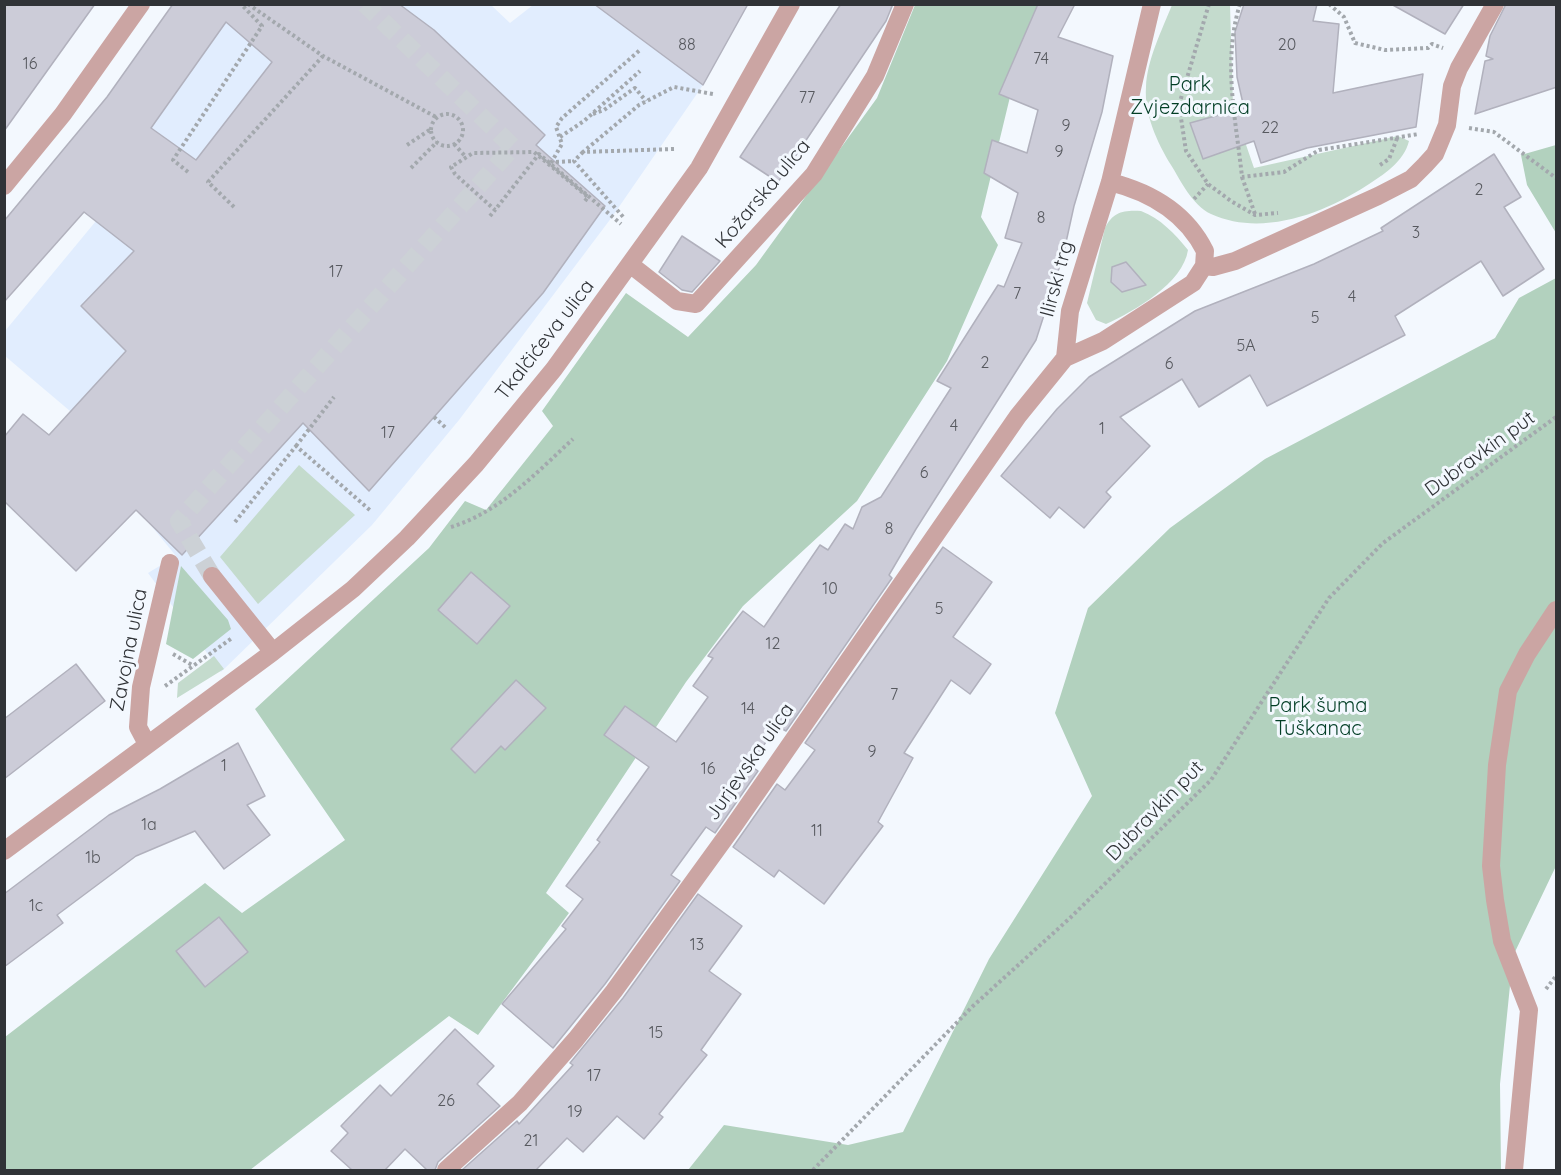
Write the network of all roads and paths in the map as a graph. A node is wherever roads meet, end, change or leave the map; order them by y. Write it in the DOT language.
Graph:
graph roads {
  1 [pos="141,4"];
  2 [pos="248,4"];
  3 [pos="791,4"];
  4 [pos="905,4"];
  5 [pos="1152,4"];
  6 [pos="1209,4"];
  7 [pos="1240,4"];
  8 [pos="1329,4"];
  9 [pos="1495,4"];
  10 [pos="242,5"];
  11 [pos="640,50"];
  12 [pos="1446,50"];
  13 [pos="323,56"];
  14 [pos="640,71"];
  15 [pos="713,94"];
  16 [pos="646,101"];
  17 [pos="1153,103"];
  18 [pos="1179,105"];
  19 [pos="590,116"];
  20 [pos="436,117"];
  21 [pos="1447,125"];
  22 [pos="431,129"];
  23 [pos="1419,134"];
  24 [pos="1398,136"];
  25 [pos="560,137"];
  26 [pos="437,142"];
  27 [pos="454,144"];
  28 [pos="407,145"];
  29 [pos="674,149"];
  30 [pos="583,152"];
  31 [pos="466,157"];
  32 [pos="574,161"];
  33 [pos="556,162"];
  34 [pos="550,163"];
  35 [pos="411,168"];
  36 [pos="1372,171"];
  37 [pos="189,172"];
  38 [pos="1242,177"];
  39 [pos="1557,178"];
  40 [pos="1110,182"];
  41 [pos="1208,184"];
  42 [pos="4,186"];
  43 [pos="1195,198"];
  44 [pos="585,201"];
  45 [pos="234,207"];
  46 [pos="495,210"];
  47 [pos="1282,213"];
  48 [pos="1255,214"];
  49 [pos="490,216"];
  50 [pos="625,219"];
  51 [pos="621,224"];
  52 [pos="631,265"];
  53 [pos="1204,266"];
  54 [pos="1065,358"];
  55 [pos="334,398"];
  56 [pos="434,417"];
  57 [pos="1557,417"];
  58 [pos="446,428"];
  59 [pos="573,439"];
  60 [pos="296,446"];
  61 [pos="371,511"];
  62 [pos="235,522"];
  63 [pos="449,527"];
  64 [pos="170,563"];
  65 [pos="212,576"];
  66 [pos="1557,610"];
  67 [pos="238,635"];
  68 [pos="169,652"];
  69 [pos="273,652"];
  70 [pos="194,666"];
  71 [pos="158,686"];
  72 [pos="147,744"];
  73 [pos="4,851"];
  74 [pos="446,1170"];
  75 [pos="813,1170"];
  76 [pos="1514,1170"];
  1 -- 42 [label="street"];
  2 -- 13 [label="path"];
  3 -- 52 [label="street, Tkalčićeva ulica"];
  4 -- 52 [label="street, Kožarska ulica"];
  5 -- 40 [label="street, Ilirski trg"];
  6 -- 18 [label="path"];
  7 -- 38 [label="path"];
  8 -- 12 [label="path"];
  9 -- 21 [label="street"];
  10 -- 37 [label="path"];
  11 -- 25 [label="path"];
  13 -- 20 [label="path"];
  13 -- 45 [label="path"];
  14 -- 19 [label="path"];
  15 -- 16 [label="path"];
  16 -- 19 [label="path"];
  16 -- 30 [label="path"];
  17 -- 18 [label="path"];
  18 -- 41 [label="path"];
  19 -- 25 [label="path"];
  20 -- 22 [label="path"];
  20 -- 27 [label="path"];
  21 -- 39 [label="path"];
  21 -- 53 [label="street"];
  22 -- 26 [label="path"];
  22 -- 28 [label="path"];
  23 -- 24 [label="path"];
  24 -- 36 [label="path"];
  24 -- 38 [label="path"];
  25 -- 34 [label="path"];
  26 -- 27 [label="path"];
  26 -- 35 [label="path"];
  27 -- 31 [label="path"];
  29 -- 30 [label="path"];
  30 -- 32 [label="path"];
  31 -- 44 [label="path"];
  31 -- 46 [label="path"];
  32 -- 33 [label="path"];
  32 -- 50 [label="path"];
  34 -- 46 [label="path"];
  34 -- 51 [label="path"];
  38 -- 48 [label="path"];
  40 -- 53 [label="street"];
  40 -- 54 [label="street, Ilirski trg"];
  41 -- 43 [label="path"];
  41 -- 48 [label="path"];
  46 -- 49 [label="path"];
  47 -- 48 [label="path"];
  52 -- 69 [label="street, Tkalčićeva ulica"];
  53 -- 54 [label="street"];
  54 -- 74 [label="street, Jurjevska ulica"];
  55 -- 60 [label="path"];
  56 -- 58 [label="path"];
  57 -- 75 [label="path, Dubravkin put"];
  59 -- 63 [label="path"];
  60 -- 61 [label="path"];
  60 -- 62 [label="path"];
  64 -- 72 [label="street, Zavojna ulica"];
  65 -- 69 [label="street"];
  66 -- 76 [label="street"];
  67 -- 70 [label="path"];
  68 -- 70 [label="path"];
  69 -- 72 [label="street, Tkalčićeva ulica"];
  70 -- 71 [label="path"];
  72 -- 73 [label="street, Tkalčićeva ulica"];
}
